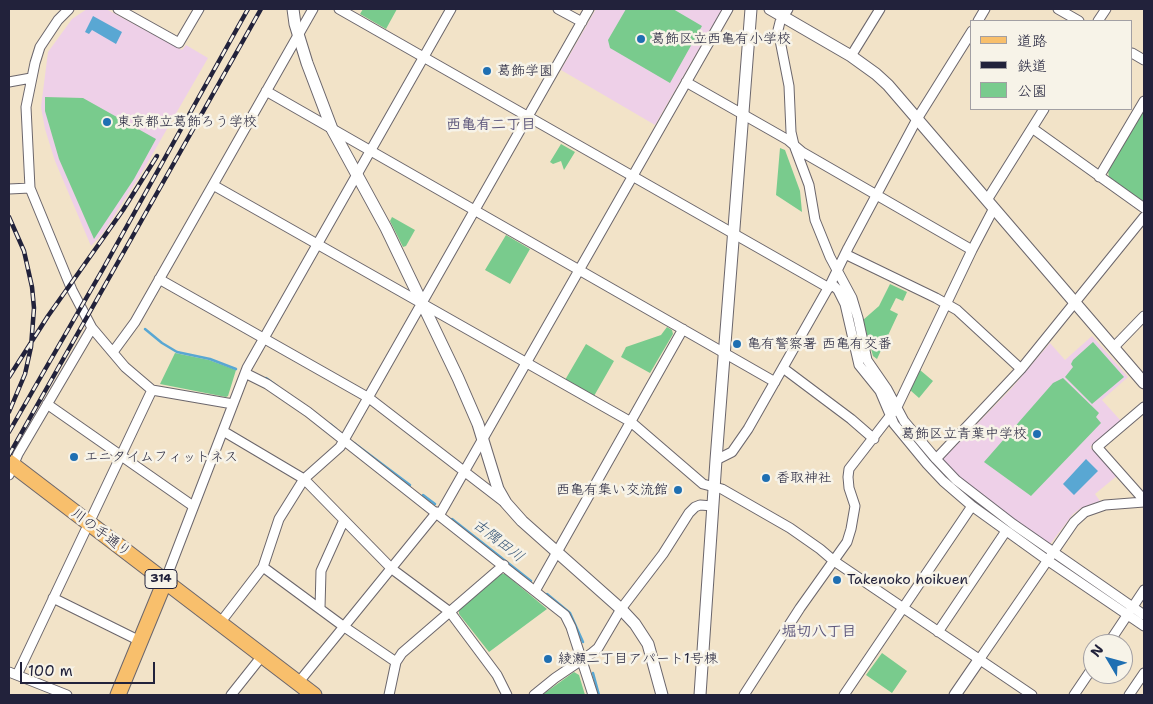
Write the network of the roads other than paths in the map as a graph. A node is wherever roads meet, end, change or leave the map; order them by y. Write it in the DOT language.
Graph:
graph roads {
  1 [pos="69,9"];
  2 [pos="118,9"];
  3 [pos="200,9"];
  4 [pos="293,9"];
  5 [pos="314,9"];
  6 [pos="339,9"];
  7 [pos="451,9"];
  8 [pos="558,9"];
  9 [pos="589,9"];
  10 [pos="728,9"];
  11 [pos="751,9"];
  12 [pos="770,9"];
  13 [pos="880,9"];
  14 [pos="985,9"];
  15 [pos="1058,9"];
  16 [pos="1106,9"];
  17 [pos="786,13"];
  18 [pos="979,20"];
  19 [pos="1077,20"];
  20 [pos="1099,20"];
  21 [pos="582,22"];
  22 [pos="298,34"];
  23 [pos="970,34"];
  24 [pos="1133,54"];
  25 [pos="851,56"];
  26 [pos="424,57"];
  27 [pos="1144,60"];
  28 [pos="31,78"];
  29 [pos="9,82"];
  30 [pos="686,82"];
  31 [pos="266,92"];
  32 [pos="1144,101"];
  33 [pos="1043,110"];
  34 [pos="744,115"];
  35 [pos="528,116"];
  36 [pos="917,119"];
  37 [pos="332,128"];
  38 [pos="1032,128"];
  39 [pos="794,145"];
  40 [pos="371,150"];
  41 [pos="357,174"];
  42 [pos="633,176"];
  43 [pos="1099,177"];
  44 [pos="213,185"];
  45 [pos="30,188"];
  46 [pos="9,189"];
  47 [pos="877,194"];
  48 [pos="990,204"];
  49 [pos="1144,208"];
  50 [pos="475,210"];
  51 [pos="1144,217"];
  52 [pos="734,234"];
  53 [pos="317,245"];
  54 [pos="972,250"];
  55 [pos="845,254"];
  56 [pos="579,269"];
  57 [pos="837,269"];
  58 [pos="159,279"];
  59 [pos="830,285"];
  60 [pos="422,303"];
  61 [pos="1076,303"];
  62 [pos="946,304"];
  63 [pos="1144,316"];
  64 [pos="92,328"];
  65 [pos="683,329"];
  66 [pos="263,339"];
  67 [pos="1114,347"];
  68 [pos="113,352"];
  69 [pos="724,353"];
  70 [pos="526,364"];
  71 [pos="783,368"];
  72 [pos="1021,369"];
  73 [pos="245,374"];
  74 [pos="775,382"];
  75 [pos="1144,383"];
  76 [pos="152,390"];
  77 [pos="369,398"];
  78 [pos="47,404"];
  79 [pos="233,404"];
  80 [pos="897,407"];
  81 [pos="1144,407"];
  82 [pos="891,417"];
  83 [pos="631,422"];
  84 [pos="223,431"];
  85 [pos="874,439"];
  86 [pos="343,440"];
  87 [pos="482,440"];
  88 [pos="121,456"];
  89 [pos="936,459"];
  90 [pos="716,460"];
  91 [pos="10,468"];
  92 [pos="464,473"];
  93 [pos="304,479"];
  94 [pos="714,486"];
  95 [pos="1144,501"];
  96 [pos="506,504"];
  97 [pos="193,506"];
  98 [pos="713,506"];
  99 [pos="972,506"];
  100 [pos="438,513"];
  101 [pos="344,520"];
  102 [pos="88,523"];
  103 [pos="1006,531"];
  104 [pos="557,553"];
  105 [pos="1050,556"];
  106 [pos="834,560"];
  107 [pos="504,565"];
  108 [pos="263,567"];
  109 [pos="392,569"];
  110 [pos="164,581"];
  111 [pos="535,590"];
  112 [pos="1144,590"];
  113 [pos="53,598"];
  114 [pos="320,608"];
  115 [pos="903,608"];
  116 [pos="621,609"];
  117 [pos="1130,611"];
  118 [pos="450,612"];
  119 [pos="1144,615"];
  120 [pos="220,623"];
  121 [pos="343,626"];
  122 [pos="1144,626"];
  123 [pos="938,632"];
  124 [pos="1115,634"];
  125 [pos="140,641"];
  126 [pos="262,656"];
  127 [pos="582,660"];
  128 [pos="979,660"];
  129 [pos="396,662"];
  130 [pos="1144,673"];
  131 [pos="13,674"];
  132 [pos="1083,682"];
  133 [pos="298,683"];
  134 [pos="67,695"];
  135 [pos="118,695"];
  136 [pos="231,695"];
  137 [pos="314,695"];
  138 [pos="389,695"];
  139 [pos="507,695"];
  140 [pos="534,695"];
  141 [pos="593,695"];
  142 [pos="662,695"];
  143 [pos="700,695"];
  144 [pos="744,695"];
  145 [pos="844,695"];
  146 [pos="955,695"];
  147 [pos="1032,695"];
  148 [pos="1074,695"];
  149 [pos="1129,695"];
  1 -- 28 [label="street"];
  2 -- 3 [label="street"];
  4 -- 22 [label="street"];
  5 -- 22 [label="street"];
  6 -- 26 [label="street"];
  7 -- 26 [label="street"];
  8 -- 21 [label="street"];
  9 -- 21 [label="street"];
  10 -- 30 [label="street"];
  11 -- 34 [label="street"];
  12 -- 17 [label="street"];
  13 -- 25 [label="street"];
  14 -- 18 [label="street"];
  15 -- 19 [label="street"];
  16 -- 20 [label="street"];
  17 -- 25 [label="street"];
  17 -- 39 [label="street"];
  21 -- 35 [label="street"];
  22 -- 31 [label="street"];
  22 -- 37 [label="street"];
  23 -- 36 [label="street"];
  24 -- 27 [label="street"];
  25 -- 36 [label="street"];
  26 -- 35 [label="street"];
  26 -- 40 [label="street"];
  28 -- 29 [label="street"];
  28 -- 45 [label="street"];
  30 -- 34 [label="street"];
  30 -- 42 [label="street"];
  31 -- 37 [label="street"];
  31 -- 44 [label="street"];
  32 -- 43 [label="street"];
  33 -- 38 [label="street"];
  34 -- 39 [label="street"];
  34 -- 52 [label="street"];
  35 -- 42 [label="street"];
  35 -- 50 [label="street"];
  36 -- 47 [label="street"];
  36 -- 48 [label="street"];
  37 -- 40 [label="street"];
  37 -- 41 [label="street"];
  38 -- 43 [label="street"];
  38 -- 48 [label="street"];
  39 -- 47 [label="street"];
  39 -- 57 [label="street"];
  40 -- 41 [label="street"];
  40 -- 50 [label="street"];
  41 -- 53 [label="street"];
  41 -- 60 [label="street"];
  42 -- 52 [label="street"];
  42 -- 56 [label="street"];
  43 -- 49 [label="street"];
  44 -- 53 [label="street"];
  44 -- 58 [label="street"];
  45 -- 46 [label="street"];
  45 -- 64 [label="street"];
  47 -- 54 [label="street"];
  47 -- 55 [label="street"];
  48 -- 54 [label="street"];
  48 -- 61 [label="street"];
  50 -- 56 [label="street"];
  50 -- 60 [label="street"];
  51 -- 61 [label="street"];
  52 -- 59 [label="street"];
  52 -- 69 [label="street"];
  53 -- 60 [label="street"];
  53 -- 66 [label="street"];
  54 -- 62 [label="street"];
  55 -- 57 [label="street"];
  55 -- 62 [label="street"];
  56 -- 65 [label="street"];
  56 -- 70 [label="street"];
  57 -- 59 [label="street"];
  57 -- 80 [label="street"];
  58 -- 66 [label="street"];
  58 -- 68 [label="street"];
  59 -- 71 [label="street"];
  59 -- 82 [label="street"];
  60 -- 70 [label="street"];
  60 -- 77 [label="street"];
  60 -- 87 [label="street"];
  61 -- 67 [label="street"];
  61 -- 72 [label="street"];
  62 -- 72 [label="street"];
  62 -- 80 [label="street"];
  63 -- 67 [label="street"];
  64 -- 68 [label="street"];
  64 -- 78 [label="street"];
  65 -- 69 [label="street"];
  65 -- 83 [label="street"];
  66 -- 73 [label="street"];
  66 -- 77 [label="street"];
  67 -- 75 [label="street"];
  68 -- 76 [label="street"];
  69 -- 74 [label="street"];
  69 -- 90 [label="street"];
  70 -- 83 [label="street"];
  70 -- 87 [label="street"];
  71 -- 74 [label="street"];
  71 -- 85 [label="street"];
  72 -- 89 [label="street"];
  73 -- 79 [label="street"];
  73 -- 86 [label="street"];
  74 -- 90 [label="street"];
  76 -- 79 [label="street"];
  76 -- 88 [label="street"];
  77 -- 86 [label="street"];
  77 -- 92 [label="street"];
  78 -- 88 [label="street"];
  78 -- 91 [label="street"];
  79 -- 84 [label="street"];
  80 -- 82 [label="street"];
  80 -- 89 [label="street"];
  81 -- 95 [label="street"];
  82 -- 85 [label="street"];
  82 -- 99 [label="street"];
  83 -- 94 [label="street"];
  83 -- 104 [label="street"];
  84 -- 93 [label="street"];
  84 -- 97 [label="street"];
  85 -- 106 [label="street"];
  86 -- 93 [label="street"];
  86 -- 100 [label="street"];
  87 -- 92 [label="street"];
  87 -- 96 [label="street"];
  88 -- 97 [label="street"];
  88 -- 102 [label="street"];
  89 -- 105 [label="street"];
  90 -- 94 [label="street"];
  91 -- 102 [label="main road, 川の手通り / 314"];
  92 -- 96 [label="street"];
  92 -- 100 [label="street"];
  93 -- 101 [label="street"];
  93 -- 108 [label="street"];
  94 -- 98 [label="street"];
  94 -- 106 [label="street"];
  95 -- 105 [label="street"];
  96 -- 104 [label="street"];
  97 -- 110 [label="street"];
  98 -- 116 [label="street"];
  98 -- 143 [label="street"];
  99 -- 103 [label="street"];
  99 -- 115 [label="street"];
  100 -- 107 [label="street"];
  100 -- 109 [label="street"];
  101 -- 109 [label="street"];
  101 -- 114 [label="street"];
  102 -- 110 [label="main road, 川の手通り / 314"];
  102 -- 113 [label="street"];
  103 -- 105 [label="street"];
  103 -- 123 [label="street"];
  104 -- 111 [label="street"];
  104 -- 116 [label="street"];
  105 -- 117 [label="street"];
  105 -- 128 [label="street"];
  106 -- 115 [label="street"];
  106 -- 144 [label="street"];
  107 -- 111 [label="street"];
  107 -- 118 [label="street"];
  108 -- 114 [label="street"];
  108 -- 120 [label="street"];
  109 -- 118 [label="street"];
  109 -- 121 [label="street"];
  110 -- 120 [label="main road, 川の手通り / 314"];
  110 -- 125 [label="main road"];
  111 -- 127 [label="street"];
  112 -- 117 [label="street"];
  113 -- 125 [label="street"];
  113 -- 131 [label="street"];
  114 -- 121 [label="street"];
  115 -- 123 [label="street"];
  115 -- 145 [label="street"];
  116 -- 127 [label="street"];
  116 -- 142 [label="street"];
  117 -- 119 [label="street"];
  117 -- 122 [label="street"];
  117 -- 124 [label="street"];
  118 -- 129 [label="street"];
  118 -- 139 [label="street"];
  120 -- 126 [label="main road, 川の手通り / 314"];
  121 -- 129 [label="street"];
  121 -- 133 [label="street"];
  123 -- 128 [label="street"];
  125 -- 135 [label="main road"];
  126 -- 133 [label="main road, 川の手通り / 314"];
  126 -- 136 [label="street"];
  127 -- 140 [label="street"];
  127 -- 141 [label="street"];
  128 -- 146 [label="street"];
  128 -- 147 [label="street"];
  129 -- 138 [label="street"];
  130 -- 149 [label="street"];
  131 -- 134 [label="street"];
  132 -- 148 [label="street"];
  133 -- 137 [label="main road, 川の手通り / 314"];
}
